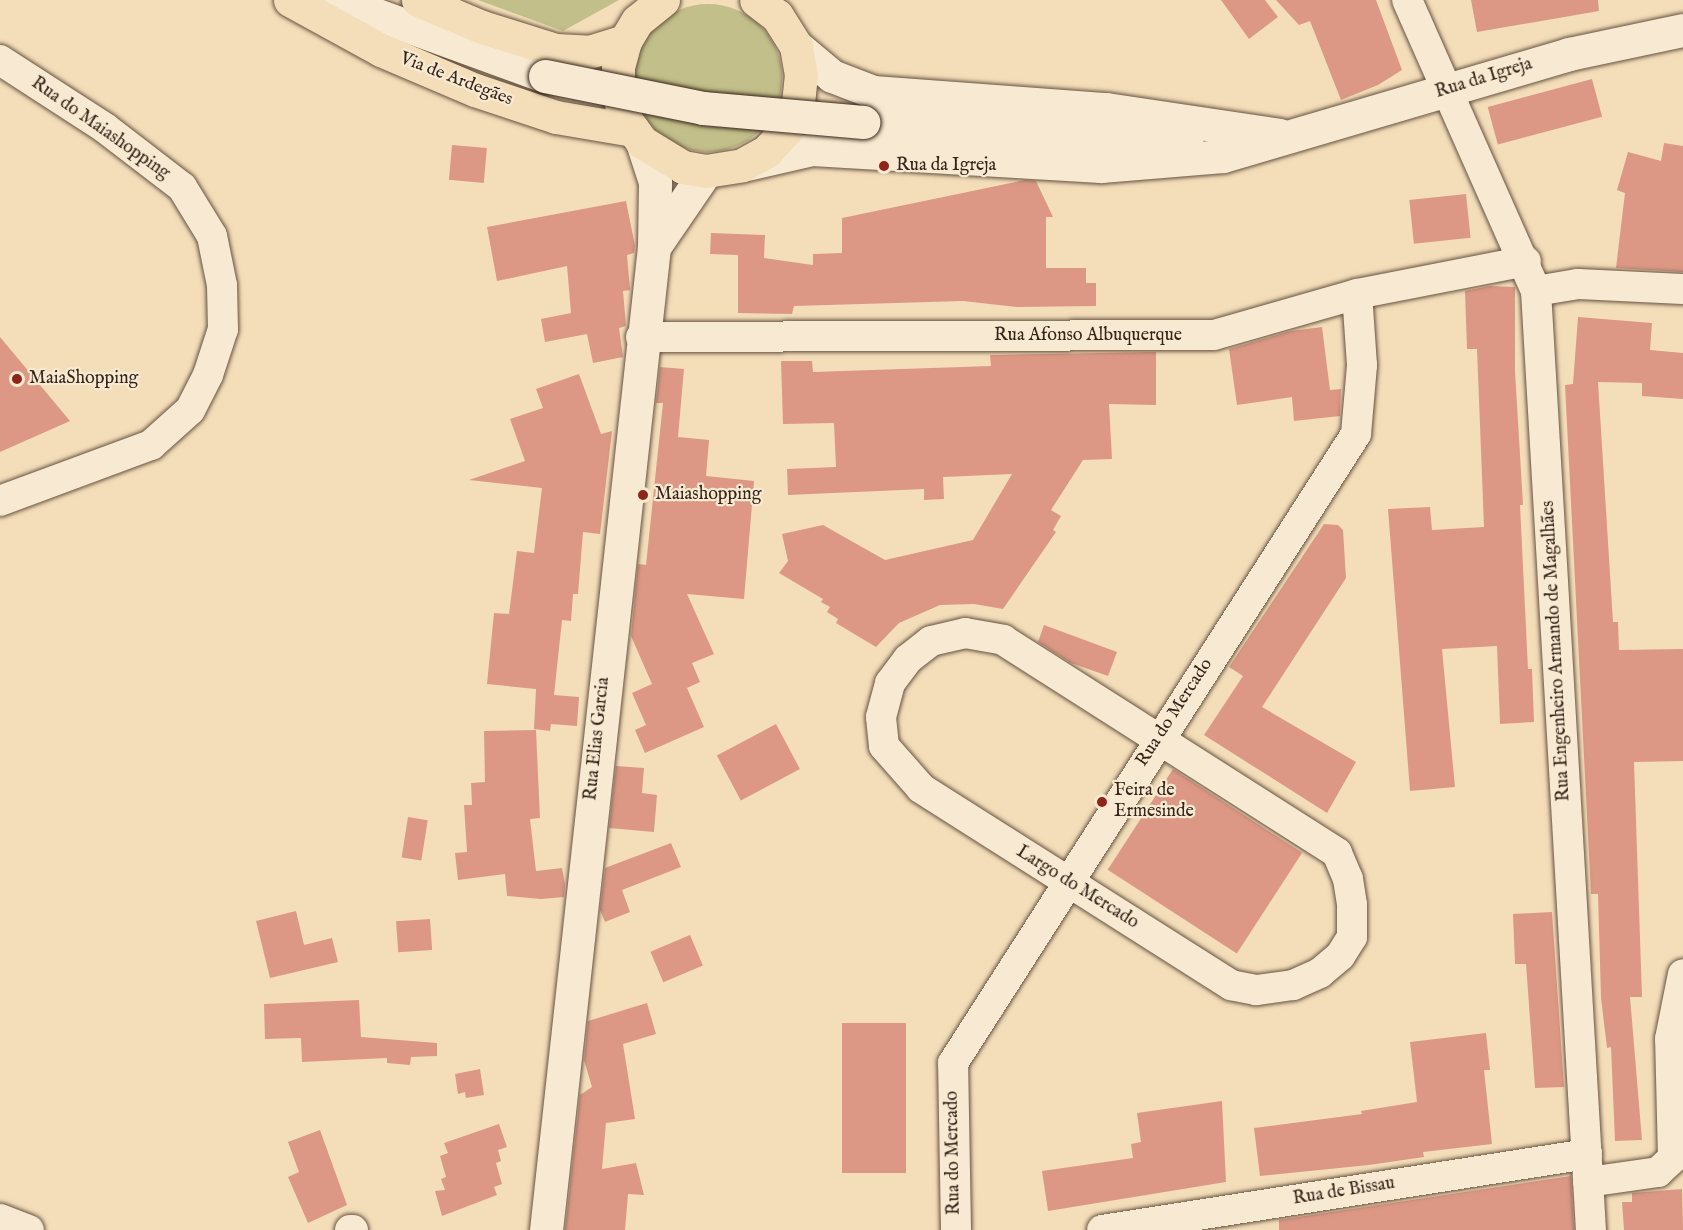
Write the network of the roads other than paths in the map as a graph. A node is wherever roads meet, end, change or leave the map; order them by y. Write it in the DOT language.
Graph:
graph roads {
  1 [pos="290,0"];
  2 [pos="336,0"];
  3 [pos="361,0"];
  4 [pos="418,0"];
  5 [pos="663,0"];
  6 [pos="756,0"];
  7 [pos="1407,0"];
  8 [pos="1683,30"];
  9 [pos="417,33"];
  10 [pos="625,41"];
  11 [pos="796,46"];
  12 [pos="0,60"];
  13 [pos="1450,89"];
  14 [pos="637,136"];
  15 [pos="1286,136"];
  16 [pos="742,165"];
  17 [pos="706,171"];
  18 [pos="654,248"];
  19 [pos="1526,261"];
  20 [pos="1683,289"];
  21 [pos="1536,291"];
  22 [pos="1357,294"];
  23 [pos="641,337"];
  24 [pos="0,501"];
  25 [pos="1158,739"];
  26 [pos="1067,882"];
  27 [pos="1683,974"];
  28 [pos="1587,1168"];
  29 [pos="0,1219"];
  30 [pos="1247,1219"];
  31 [pos="29,1230"];
  32 [pos="546,1230"];
  33 [pos="956,1230"];
  34 [pos="1101,1230"];
  35 [pos="1591,1230"];
  1 -- 14 [label="main road, Via de Ardegães"];
  2 -- 9 [label="main road, Via de Ardegães"];
  3 -- 9 [label="main road, Via de Ardegães"];
  4 -- 10 [label="main road"];
  5 -- 10 [label="main road"];
  6 -- 11 [label="main road"];
  7 -- 13 [label="street, Rua Engenheiro Armando de Magalhães"];
  8 -- 13 [label="main road, Rua da Igreja"];
  9 -- 15 [label="main road, Rua da Igreja, bridge"];
  10 -- 14 [label="main road"];
  11 -- 15 [label="main road, Rua da Igreja"];
  11 -- 16 [label="main road"];
  12 -- 24 [label="street, Rua do Maiashopping"];
  13 -- 15 [label="main road, Rua da Igreja"];
  13 -- 19 [label="street, Rua Engenheiro Armando de Magalhães"];
  14 -- 17 [label="main road"];
  14 -- 18 [label="main road, Rua Elias Garcia"];
  15 -- 16 [label="main road, Rua da Igreja"];
  16 -- 17 [label="main road"];
  17 -- 18 [label="main road, Rua Elias Garcia"];
  18 -- 23 [label="main road, Rua Elias Garcia"];
  19 -- 21 [label="street, Rua Engenheiro Armando de Magalhães"];
  19 -- 22 [label="street, Rua Afonso Albuquerque"];
  20 -- 21 [label="street"];
  21 -- 28 [label="street, Rua Engenheiro Armando de Magalhães"];
  22 -- 23 [label="street, Rua Afonso Albuquerque"];
  22 -- 25 [label="street, Rua do Mercado"];
  23 -- 32 [label="main road, Rua Elias Garcia"];
  25 -- 26 [label="street, Rua do Mercado"];
  25 -- 26 [label="street, Largo do Mercado"];
  25 -- 26 [label="street, Largo do Mercado"];
  26 -- 33 [label="street, Rua do Mercado"];
  27 -- 28 [label="street, Rua de Bissau"];
  28 -- 30 [label="street, Rua de Bissau"];
  28 -- 35 [label="street, Rua Engenheiro Armando de Magalhães"];
  29 -- 31 [label="street"];
  30 -- 34 [label="street, Rua de Bissau"];
}
